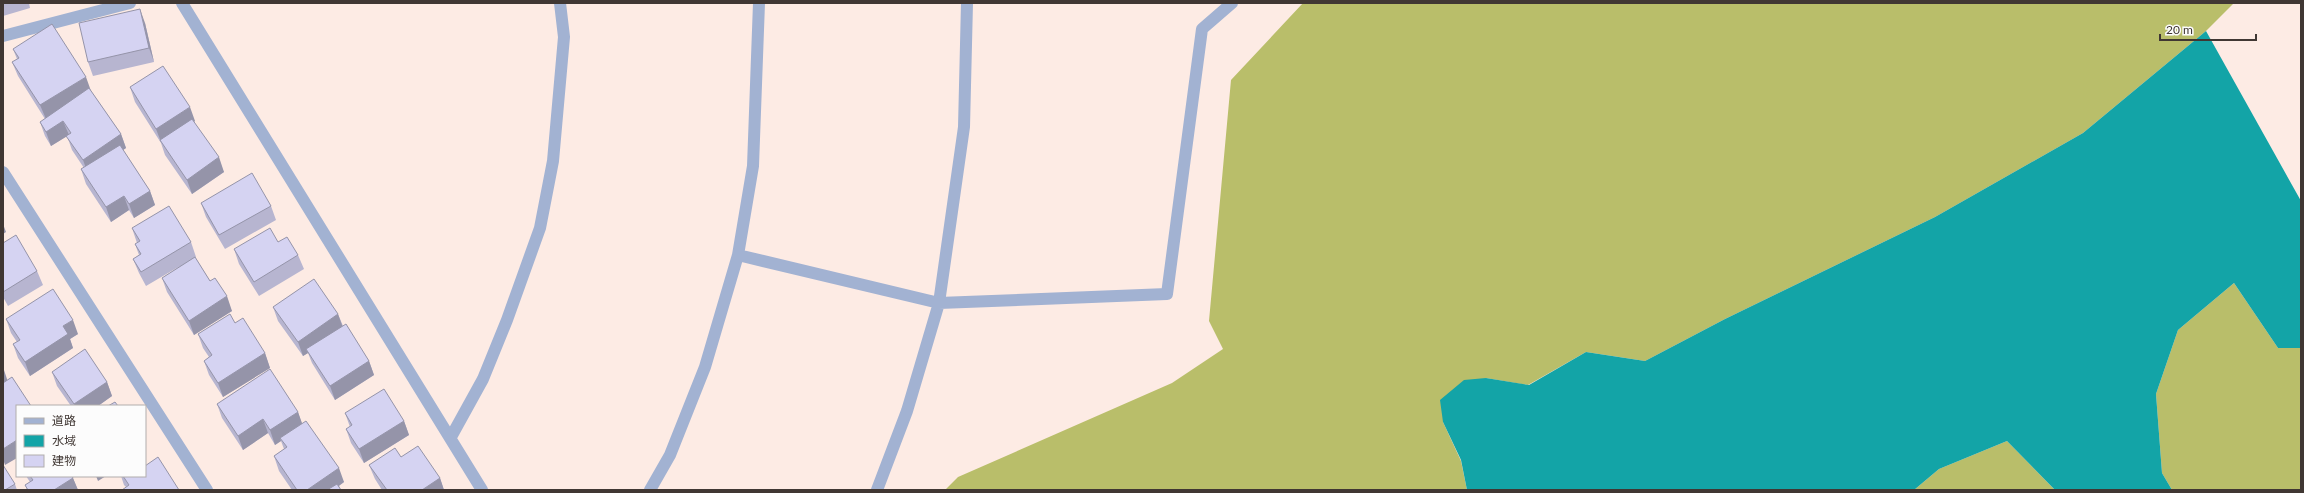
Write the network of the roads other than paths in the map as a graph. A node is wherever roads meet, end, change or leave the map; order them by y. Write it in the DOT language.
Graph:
graph roads {
  1 [pos="130,3"];
  2 [pos="182,3"];
  3 [pos="560,3"];
  4 [pos="758,3"];
  5 [pos="967,3"];
  6 [pos="1232,3"];
  7 [pos="3,36"];
  8 [pos="3,172"];
  9 [pos="738,256"];
  10 [pos="939,303"];
  11 [pos="451,437"];
  12 [pos="208,490"];
  13 [pos="482,490"];
  14 [pos="650,490"];
  15 [pos="877,490"];
  1 -- 7 [label="street"];
  2 -- 11 [label="street"];
  3 -- 11 [label="street"];
  4 -- 9 [label="street"];
  5 -- 10 [label="street"];
  6 -- 10 [label="street"];
  8 -- 12 [label="street"];
  9 -- 10 [label="street"];
  9 -- 14 [label="street"];
  10 -- 15 [label="street"];
  11 -- 13 [label="street"];
}
